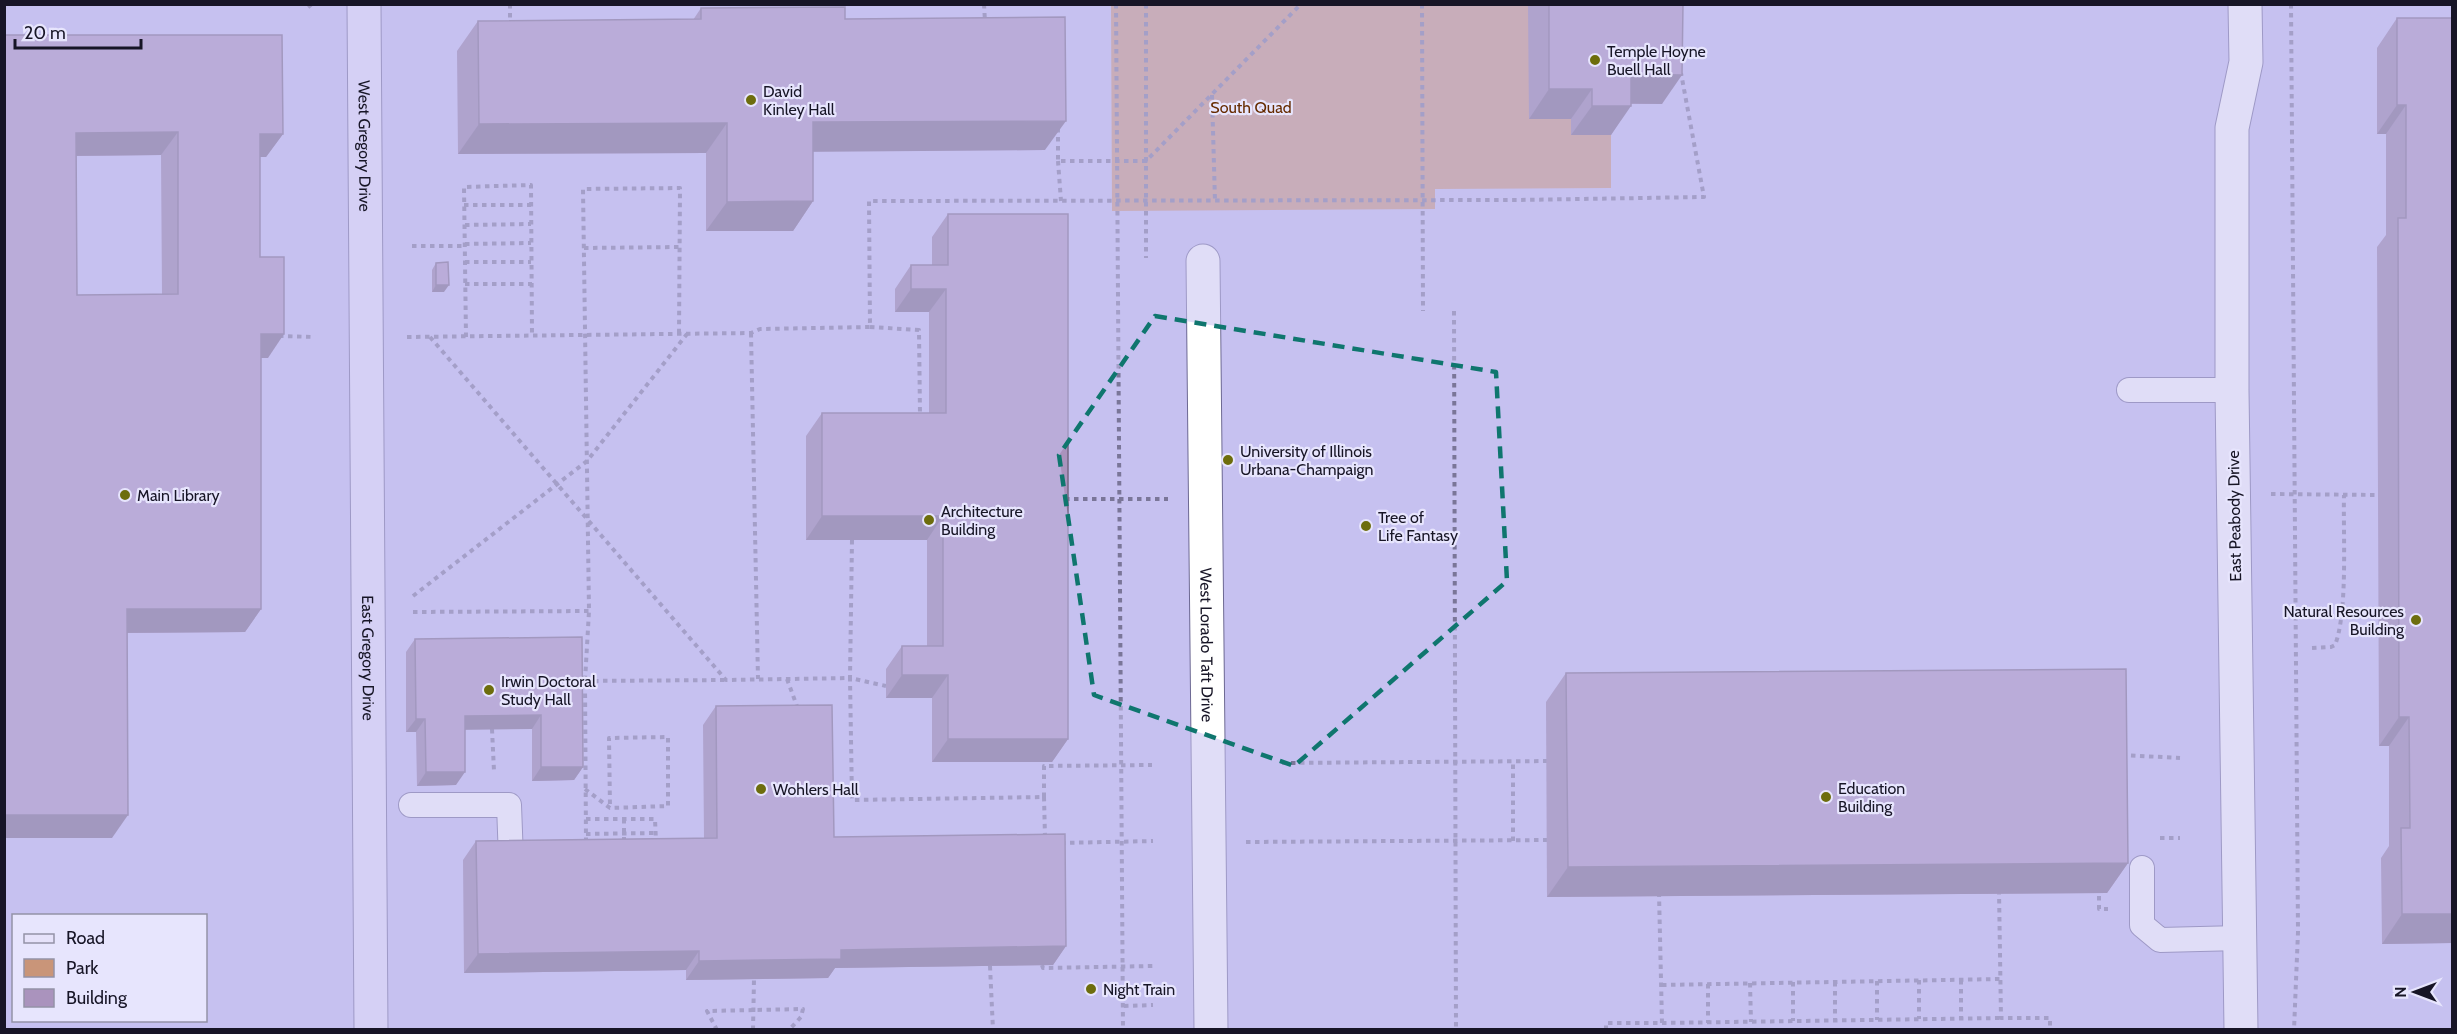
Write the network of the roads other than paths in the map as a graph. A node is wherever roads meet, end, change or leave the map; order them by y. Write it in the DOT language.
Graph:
graph roads {
  1 [pos="364,4"];
  2 [pos="2245,4"];
  3 [pos="1203,261"];
  4 [pos="366,288"];
  5 [pos="2130,390"];
  6 [pos="2232,390"];
  7 [pos="411,805"];
  8 [pos="511,859"];
  9 [pos="2142,868"];
  10 [pos="2240,938"];
  11 [pos="371,1029"];
  12 [pos="1211,1029"];
  13 [pos="2241,1029"];
  1 -- 4 [label="street, West Gregory Drive"];
  2 -- 6 [label="street, East Peabody Drive"];
  3 -- 12 [label="street, West Lorado Taft Drive"];
  4 -- 11 [label="street, East Gregory Drive"];
  5 -- 6 [label="lane"];
  6 -- 10 [label="street, East Peabody Drive"];
  7 -- 8 [label="lane"];
  9 -- 10 [label="lane"];
  10 -- 13 [label="street, East Peabody Drive"];
}
